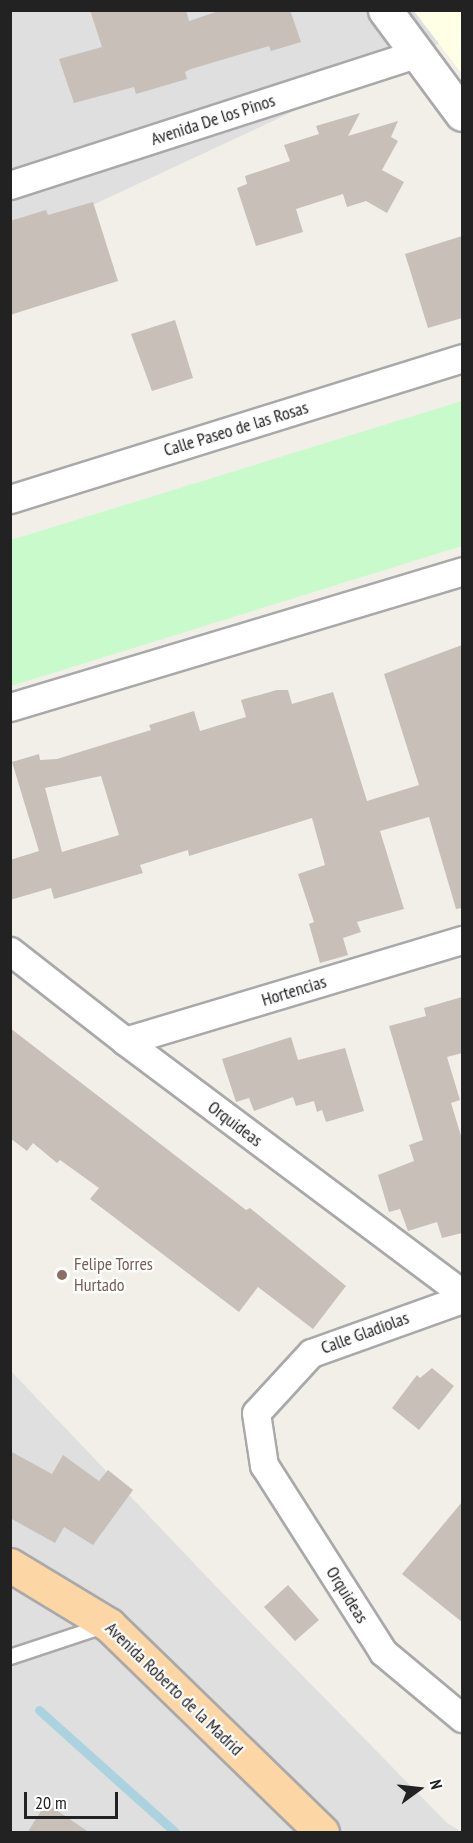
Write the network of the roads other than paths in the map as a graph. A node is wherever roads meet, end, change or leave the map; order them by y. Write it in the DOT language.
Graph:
graph roads {
  1 [pos="385,10"];
  2 [pos="415,54"];
  3 [pos="462,114"];
  4 [pos="10,185"];
  5 [pos="462,358"];
  6 [pos="10,499"];
  7 [pos="462,571"];
  8 [pos="10,707"];
  9 [pos="462,940"];
  10 [pos="10,951"];
  11 [pos="124,1041"];
  12 [pos="462,1293"];
  13 [pos="462,1299"];
  14 [pos="256,1413"];
  15 [pos="10,1565"];
  16 [pos="109,1625"];
  17 [pos="10,1657"];
  18 [pos="462,1718"];
  19 [pos="322,1833"];
  1 -- 2 [label="street"];
  2 -- 3 [label="street"];
  2 -- 4 [label="street, Avenida De los Pinos"];
  5 -- 6 [label="street, Calle Paseo de las Rosas"];
  7 -- 8 [label="street"];
  9 -- 11 [label="street, Hortencias"];
  10 -- 11 [label="street, Orquideas"];
  11 -- 12 [label="street, Orquideas"];
  13 -- 14 [label="street, Calle Gladiolas"];
  14 -- 18 [label="street, Orquideas"];
  15 -- 16 [label="main road, Avenida Roberto de la Madrid"];
  16 -- 17 [label="lane"];
  16 -- 19 [label="main road, Avenida Roberto de la Madrid"];
}
